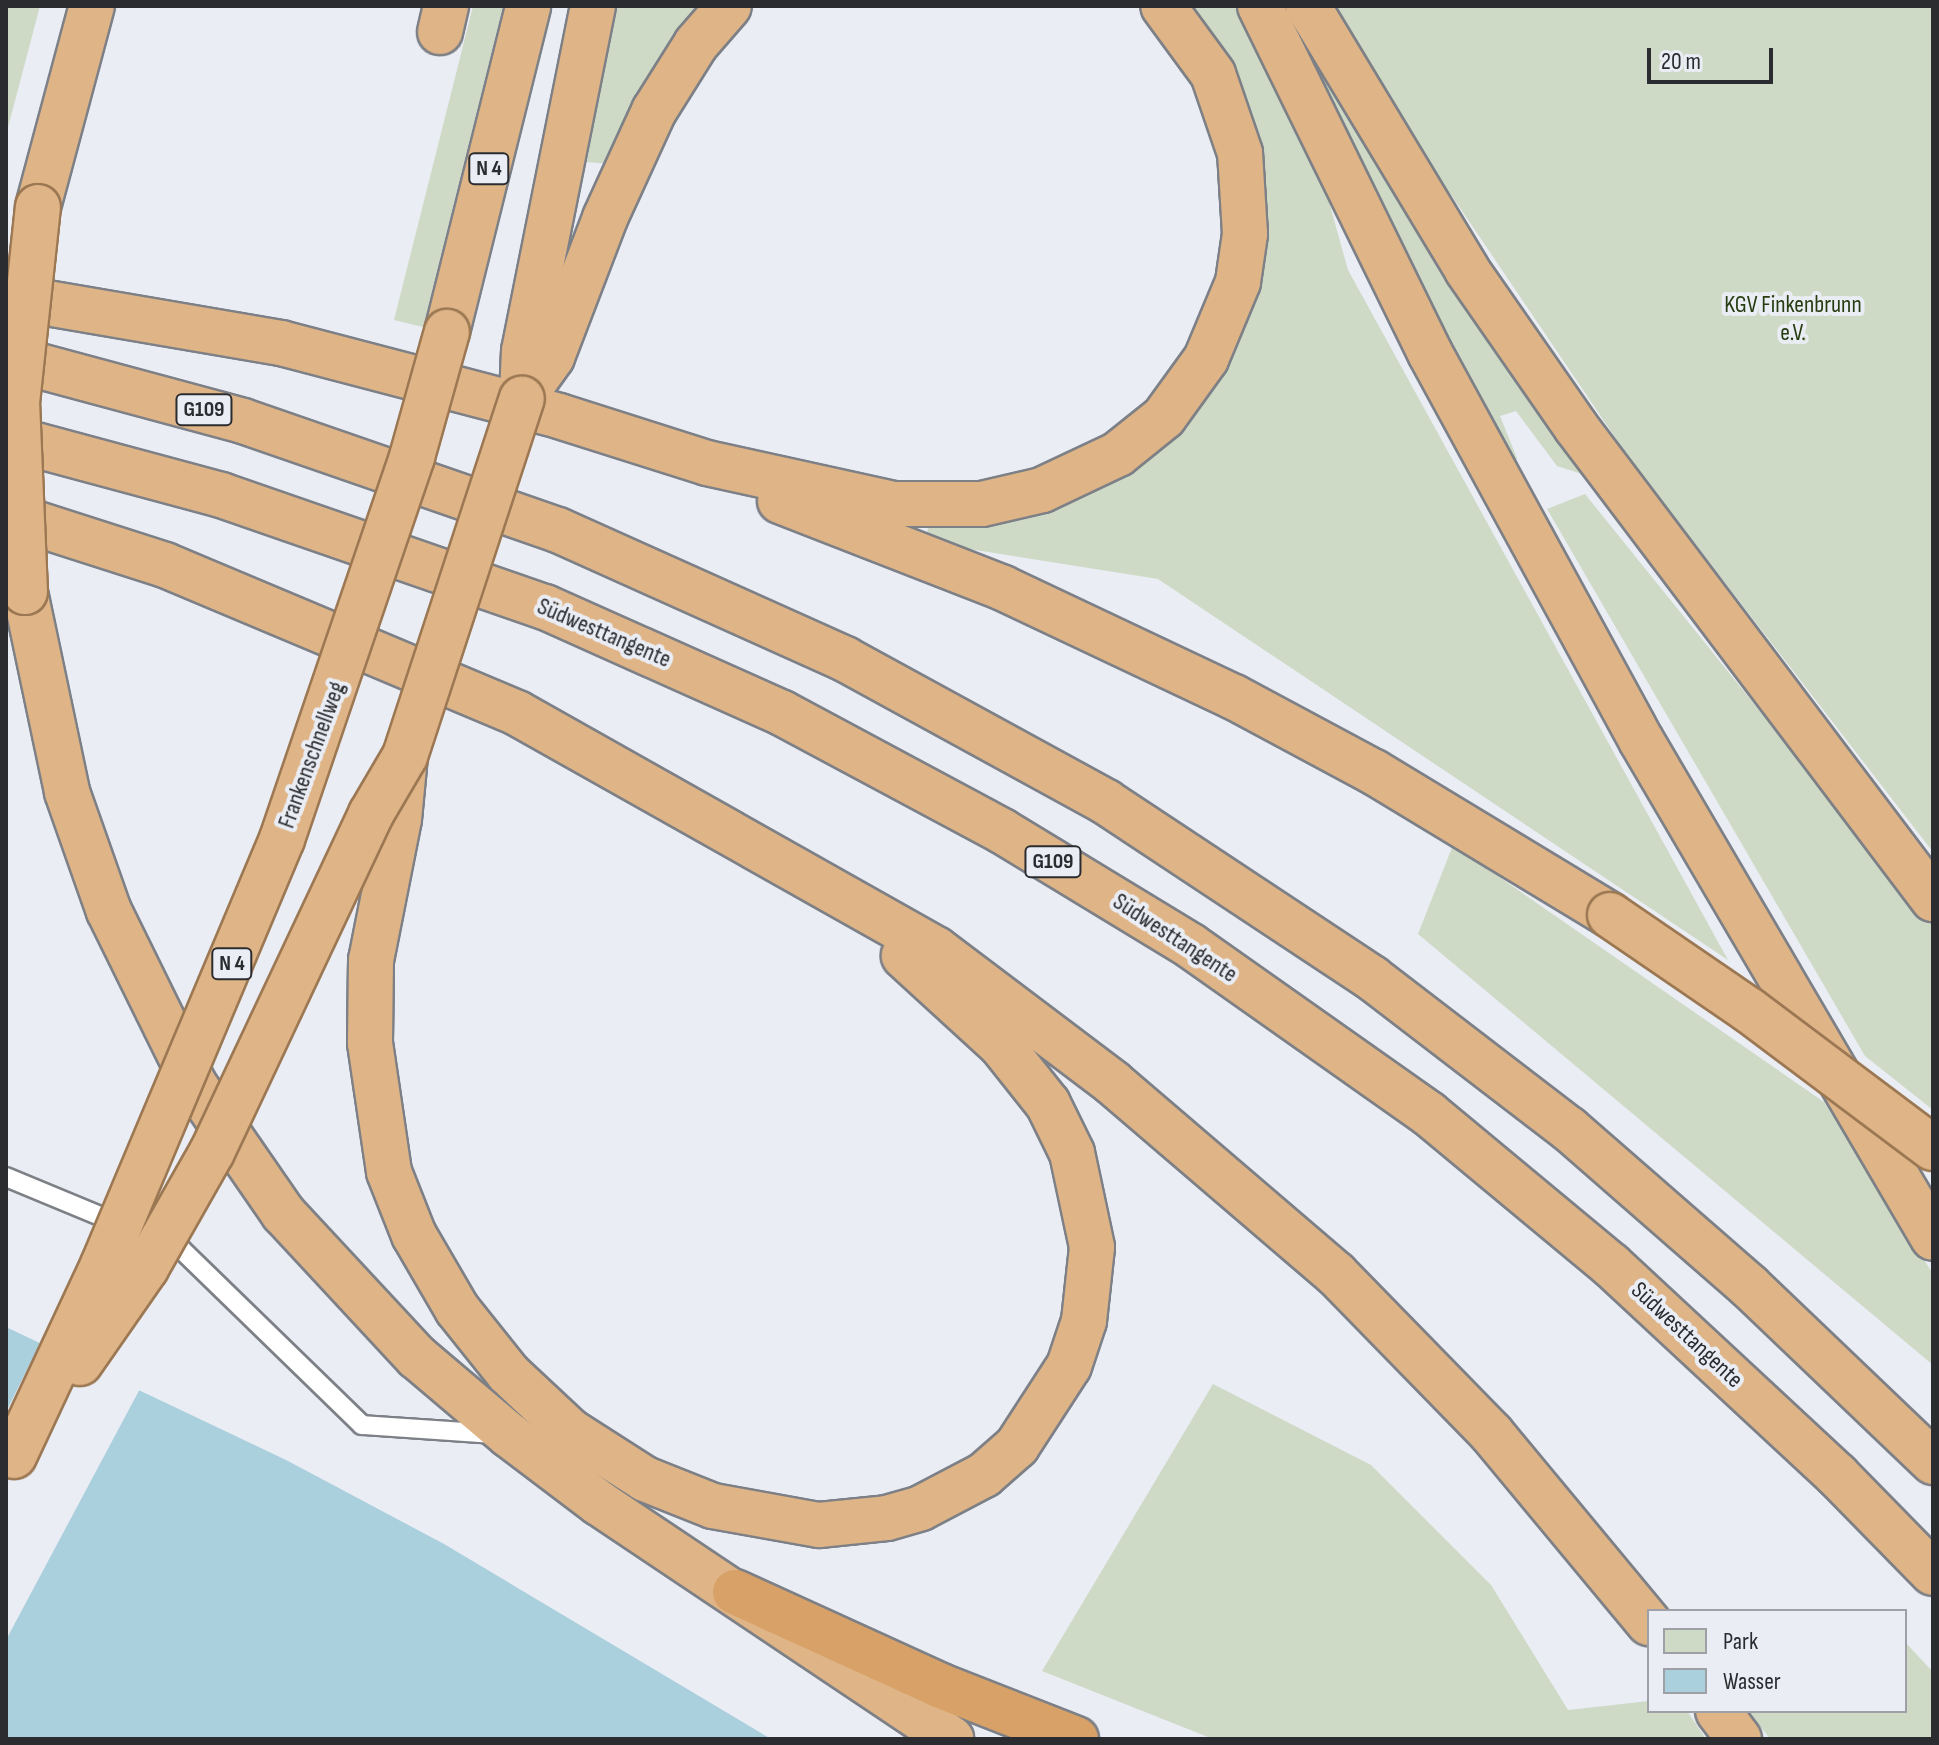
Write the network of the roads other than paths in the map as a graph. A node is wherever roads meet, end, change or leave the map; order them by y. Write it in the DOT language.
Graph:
graph roads {
  1 [pos="92,6"];
  2 [pos="528,6"];
  3 [pos="593,6"];
  4 [pos="729,6"];
  5 [pos="1163,6"];
  6 [pos="1260,6"];
  7 [pos="1308,6"];
  8 [pos="6,296"];
  9 [pos="538,354"];
  10 [pos="6,357"];
  11 [pos="6,437"];
  12 [pos="707,463"];
  13 [pos="6,514"];
  14 [pos="405,756"];
  15 [pos="828,887"];
  16 [pos="1933,899"];
  17 [pos="1933,1148"];
  18 [pos="6,1177"];
  19 [pos="1933,1238"];
  20 [pos="509,1435"];
  21 [pos="1933,1462"];
  22 [pos="10,1464"];
  23 [pos="1933,1573"];
  24 [pos="735,1592"];
  25 [pos="1647,1621"];
  26 [pos="1720,1713"];
  27 [pos="951,1739"];
  28 [pos="1076,1739"];
  29 [pos="1739,1739"];
  1 -- 20 [label="highway, bridge"];
  2 -- 22 [label="highway, Frankenschnellweg / N 4, bridge"];
  3 -- 9 [label="highway"];
  4 -- 9 [label="highway"];
  5 -- 12 [label="highway"];
  6 -- 19 [label="highway"];
  7 -- 16 [label="highway"];
  8 -- 12 [label="highway"];
  9 -- 14 [label="highway, bridge"];
  10 -- 21 [label="highway, G109"];
  11 -- 23 [label="highway, Südwesttangente / G109"];
  12 -- 17 [label="highway, bridge"];
  13 -- 15 [label="highway"];
  14 -- 15 [label="highway"];
  14 -- 22 [label="highway, bridge"];
  15 -- 25 [label="highway"];
  18 -- 20 [label="lane"];
  20 -- 24 [label="highway"];
  24 -- 27 [label="highway"];
  24 -- 28 [label="highway"];
  26 -- 29 [label="highway"];
}
